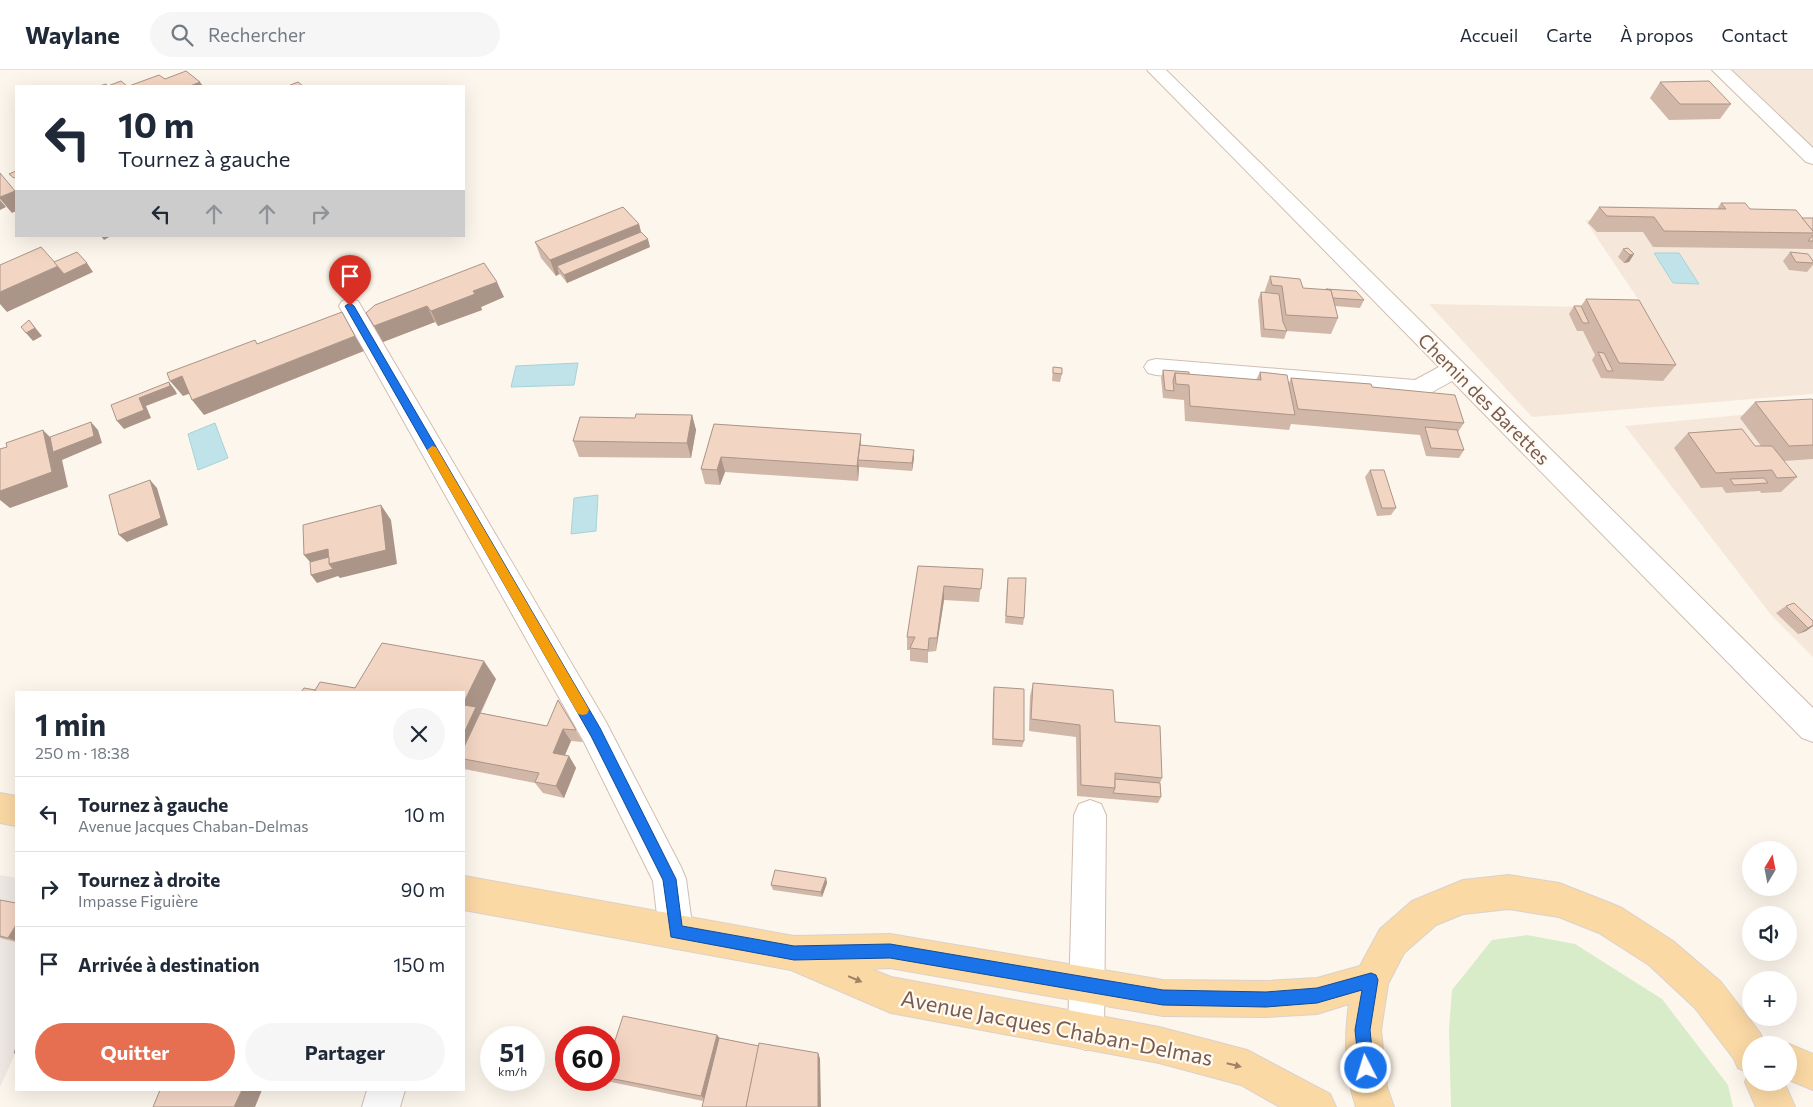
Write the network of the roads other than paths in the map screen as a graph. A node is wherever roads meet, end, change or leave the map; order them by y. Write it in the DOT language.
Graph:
graph roads {
  1 [pos="1156,70"];
  2 [pos="1722,70"];
  3 [pos="1813,158"];
  4 [pos="350,306"];
  5 [pos="1156,367"];
  6 [pos="1454,369"];
  7 [pos="1813,728"];
  8 [pos="0,808"];
  9 [pos="15,811"];
  10 [pos="1090,815"];
  11 [pos="465,892"];
  12 [pos="676,932"];
  13 [pos="794,953"];
  14 [pos="1371,980"];
  15 [pos="1086,986"];
  16 [pos="1086,1032"];
  17 [pos="1742,1040"];
  18 [pos="1797,1065"];
  19 [pos="1813,1072"];
  20 [pos="386,1091"];
  21 [pos="1768,1091"];
  22 [pos="381,1107"];
  23 [pos="1317,1107"];
  24 [pos="1375,1107"];
  25 [pos="1776,1107"];
  1 -- 6 [label="street, Chemin des Barettes"];
  2 -- 3 [label="street"];
  4 -- 12 [label="street"];
  5 -- 6 [label="street"];
  6 -- 7 [label="street, Chemin des Barettes"];
  8 -- 9 [label="main road"];
  10 -- 15 [label="street"];
  11 -- 12 [label="main road, Avenue Jacques Chaban-Delmas"];
  12 -- 13 [label="main road, Avenue Jacques Chaban-Delmas"];
  13 -- 15 [label="main road, Avenue Jacques Chaban-Delmas"];
  13 -- 16 [label="main road, Avenue Jacques Chaban-Delmas, one-way"];
  14 -- 15 [label="main road, Avenue Jacques Chaban-Delmas"];
  14 -- 17 [label="main road"];
  14 -- 24 [label="main road"];
  15 -- 16 [label="street"];
  16 -- 23 [label="main road, Avenue Jacques Chaban-Delmas, one-way"];
  18 -- 19 [label="main road"];
  20 -- 22 [label="street"];
  21 -- 25 [label="main road"];
}
